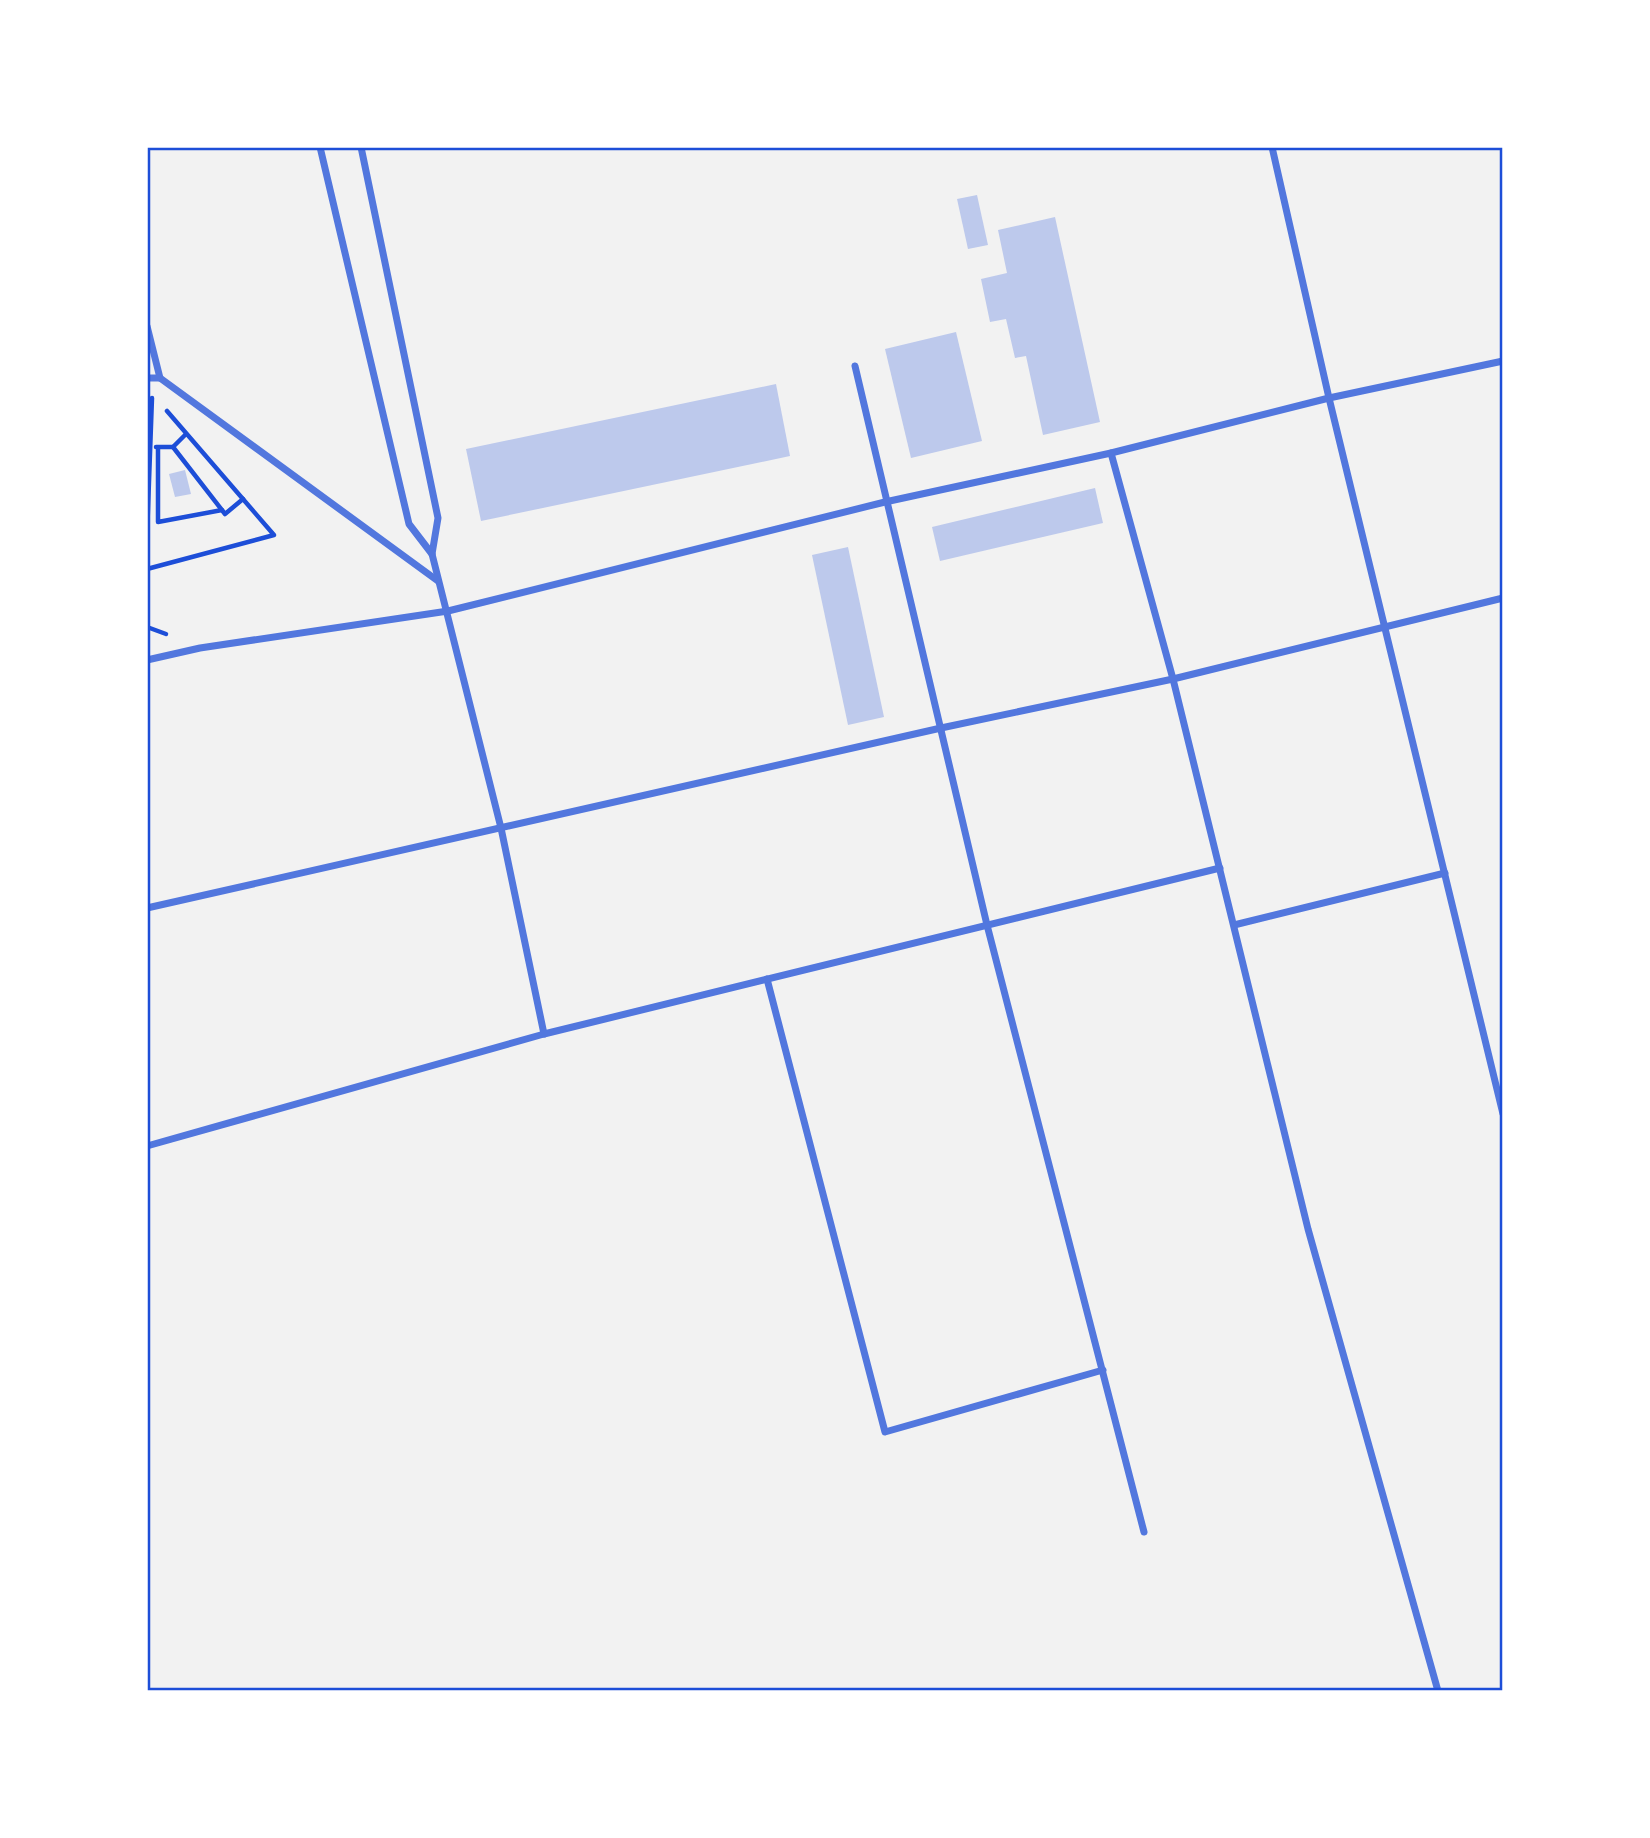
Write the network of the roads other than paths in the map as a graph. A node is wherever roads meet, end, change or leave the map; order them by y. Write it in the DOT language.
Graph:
graph roads {
  1 [pos="320,147"];
  2 [pos="361,147"];
  3 [pos="1272,147"];
  4 [pos="147,326"];
  5 [pos="1503,360"];
  6 [pos="855,366"];
  7 [pos="147,378"];
  8 [pos="159,379"];
  9 [pos="1329,398"];
  10 [pos="1111,453"];
  11 [pos="885,502"];
  12 [pos="432,554"];
  13 [pos="439,582"];
  14 [pos="1503,598"];
  15 [pos="448,611"];
  16 [pos="1385,627"];
  17 [pos="147,660"];
  18 [pos="1173,679"];
  19 [pos="941,728"];
  20 [pos="500,828"];
  21 [pos="1220,867"];
  22 [pos="1445,873"];
  23 [pos="147,908"];
  24 [pos="987,925"];
  25 [pos="1234,925"];
  26 [pos="767,979"];
  27 [pos="544,1034"];
  28 [pos="1503,1114"];
  29 [pos="147,1146"];
  30 [pos="1103,1370"];
  31 [pos="1144,1532"];
  32 [pos="1437,1689"];
  1 -- 12 [label="street"];
  2 -- 12 [label="street"];
  3 -- 9 [label="street"];
  4 -- 8 [label="street"];
  5 -- 9 [label="street"];
  6 -- 11 [label="street"];
  7 -- 8 [label="street"];
  8 -- 13 [label="street"];
  9 -- 10 [label="street"];
  9 -- 16 [label="street"];
  10 -- 11 [label="street"];
  10 -- 18 [label="street"];
  11 -- 15 [label="street"];
  11 -- 19 [label="street"];
  12 -- 13 [label="street"];
  13 -- 15 [label="street"];
  14 -- 16 [label="street"];
  15 -- 17 [label="street"];
  15 -- 20 [label="street"];
  16 -- 18 [label="street"];
  16 -- 22 [label="street"];
  18 -- 19 [label="street"];
  18 -- 21 [label="street"];
  19 -- 20 [label="street"];
  19 -- 24 [label="street"];
  20 -- 23 [label="street"];
  20 -- 27 [label="street"];
  21 -- 24 [label="street"];
  21 -- 25 [label="street"];
  22 -- 25 [label="street"];
  22 -- 28 [label="street"];
  24 -- 26 [label="street"];
  24 -- 30 [label="street"];
  25 -- 32 [label="street"];
  26 -- 27 [label="street"];
  26 -- 30 [label="street"];
  27 -- 29 [label="street"];
  30 -- 31 [label="street"];
}
